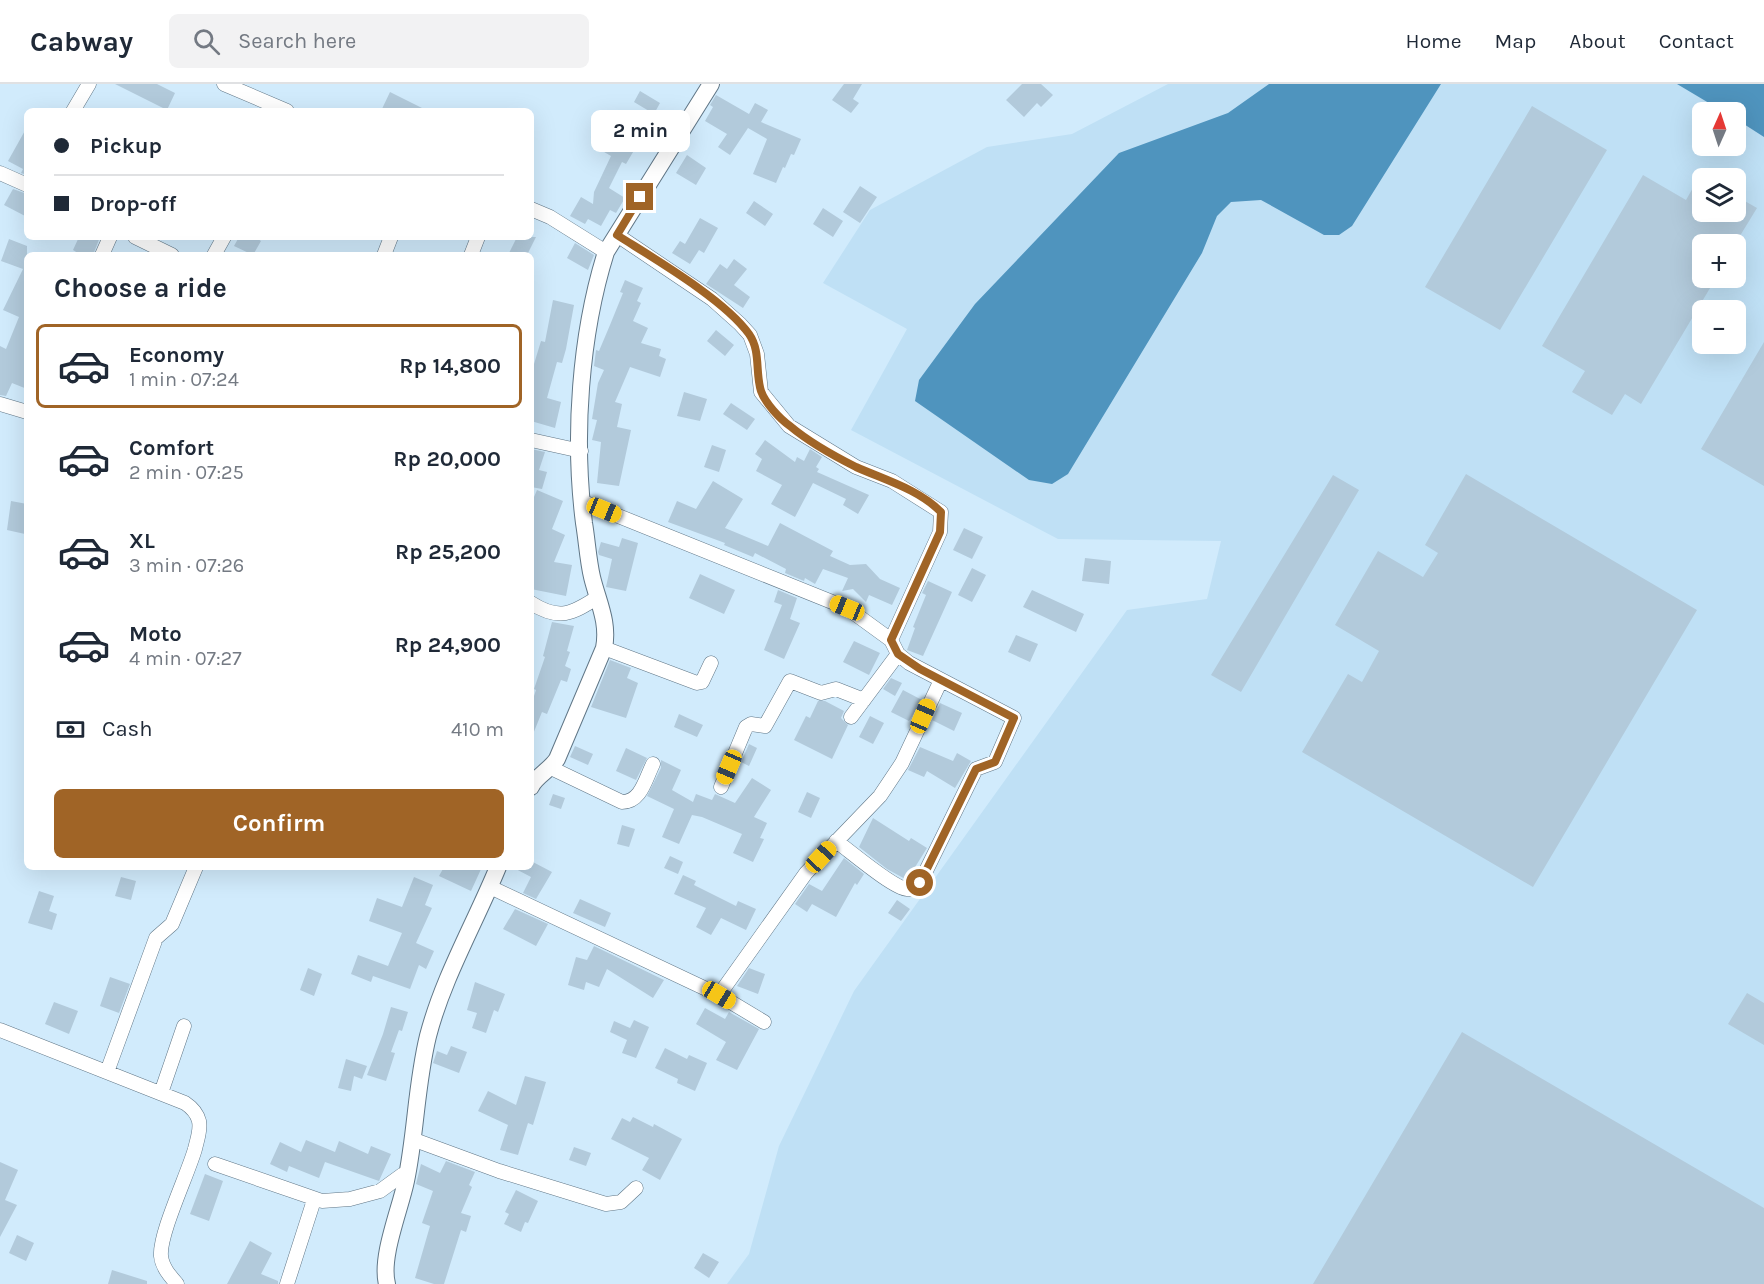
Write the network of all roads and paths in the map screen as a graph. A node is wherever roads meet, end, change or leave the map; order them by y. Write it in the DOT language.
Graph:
graph roads {
  1 [pos="89,84"];
  2 [pos="224,84"];
  3 [pos="711,84"];
  4 [pos="74,108"];
  5 [pos="280,108"];
  6 [pos="0,173"];
  7 [pos="24,184"];
  8 [pos="534,209"];
  9 [pos="617,235"];
  10 [pos="141,240"];
  11 [pos="166,252"];
  12 [pos="606,252"];
  13 [pos="0,404"];
  14 [pos="24,411"];
  15 [pos="534,441"];
  16 [pos="580,451"];
  17 [pos="581,501"];
  18 [pos="598,597"];
  19 [pos="534,605"];
  20 [pos="891,640"];
  21 [pos="604,648"];
  22 [pos="898,654"];
  23 [pos="711,663"];
  24 [pos="941,680"];
  25 [pos="864,700"];
  26 [pos="851,717"];
  27 [pos="653,764"];
  28 [pos="551,768"];
  29 [pos="534,781"];
  30 [pos="721,787"];
  31 [pos="836,841"];
  32 [pos="195,870"];
  33 [pos="497,870"];
  34 [pos="490,887"];
  35 [pos="719,995"];
  36 [pos="764,1022"];
  37 [pos="184,1026"];
  38 [pos="0,1030"];
  39 [pos="107,1072"];
  40 [pos="161,1093"];
  41 [pos="412,1139"];
  42 [pos="215,1164"];
  43 [pos="408,1173"];
  44 [pos="636,1188"];
  45 [pos="315,1200"];
  46 [pos="177,1284"];
  47 [pos="287,1284"];
  48 [pos="387,1284"];
  1 -- 4 [label="street"];
  2 -- 5 [label="street"];
  3 -- 9 [label="street"];
  6 -- 7 [label="street"];
  8 -- 12 [label="street"];
  9 -- 12 [label="street"];
  9 -- 20 [label="street"];
  10 -- 11 [label="street"];
  12 -- 16 [label="street"];
  13 -- 14 [label="street"];
  15 -- 16 [label="street"];
  16 -- 17 [label="street"];
  17 -- 18 [label="street"];
  17 -- 20 [label="street"];
  18 -- 19 [label="street"];
  18 -- 21 [label="street"];
  20 -- 22 [label="street"];
  21 -- 23 [label="street"];
  21 -- 28 [label="street"];
  22 -- 24 [label="street"];
  22 -- 25 [label="street"];
  24 -- 31 [label="street"];
  24 -- 31 [label="street"];
  25 -- 26 [label="street"];
  25 -- 30 [label="street"];
  27 -- 28 [label="street"];
  28 -- 29 [label="street"];
  31 -- 35 [label="street"];
  32 -- 39 [label="street"];
  33 -- 34 [label="street"];
  34 -- 35 [label="street"];
  34 -- 41 [label="street"];
  35 -- 36 [label="street"];
  37 -- 40 [label="street"];
  38 -- 39 [label="street"];
  39 -- 40 [label="street"];
  40 -- 46 [label="street"];
  41 -- 43 [label="street"];
  41 -- 44 [label="street"];
  42 -- 45 [label="street"];
  43 -- 45 [label="street"];
  43 -- 48 [label="street"];
  45 -- 47 [label="street"];
}
